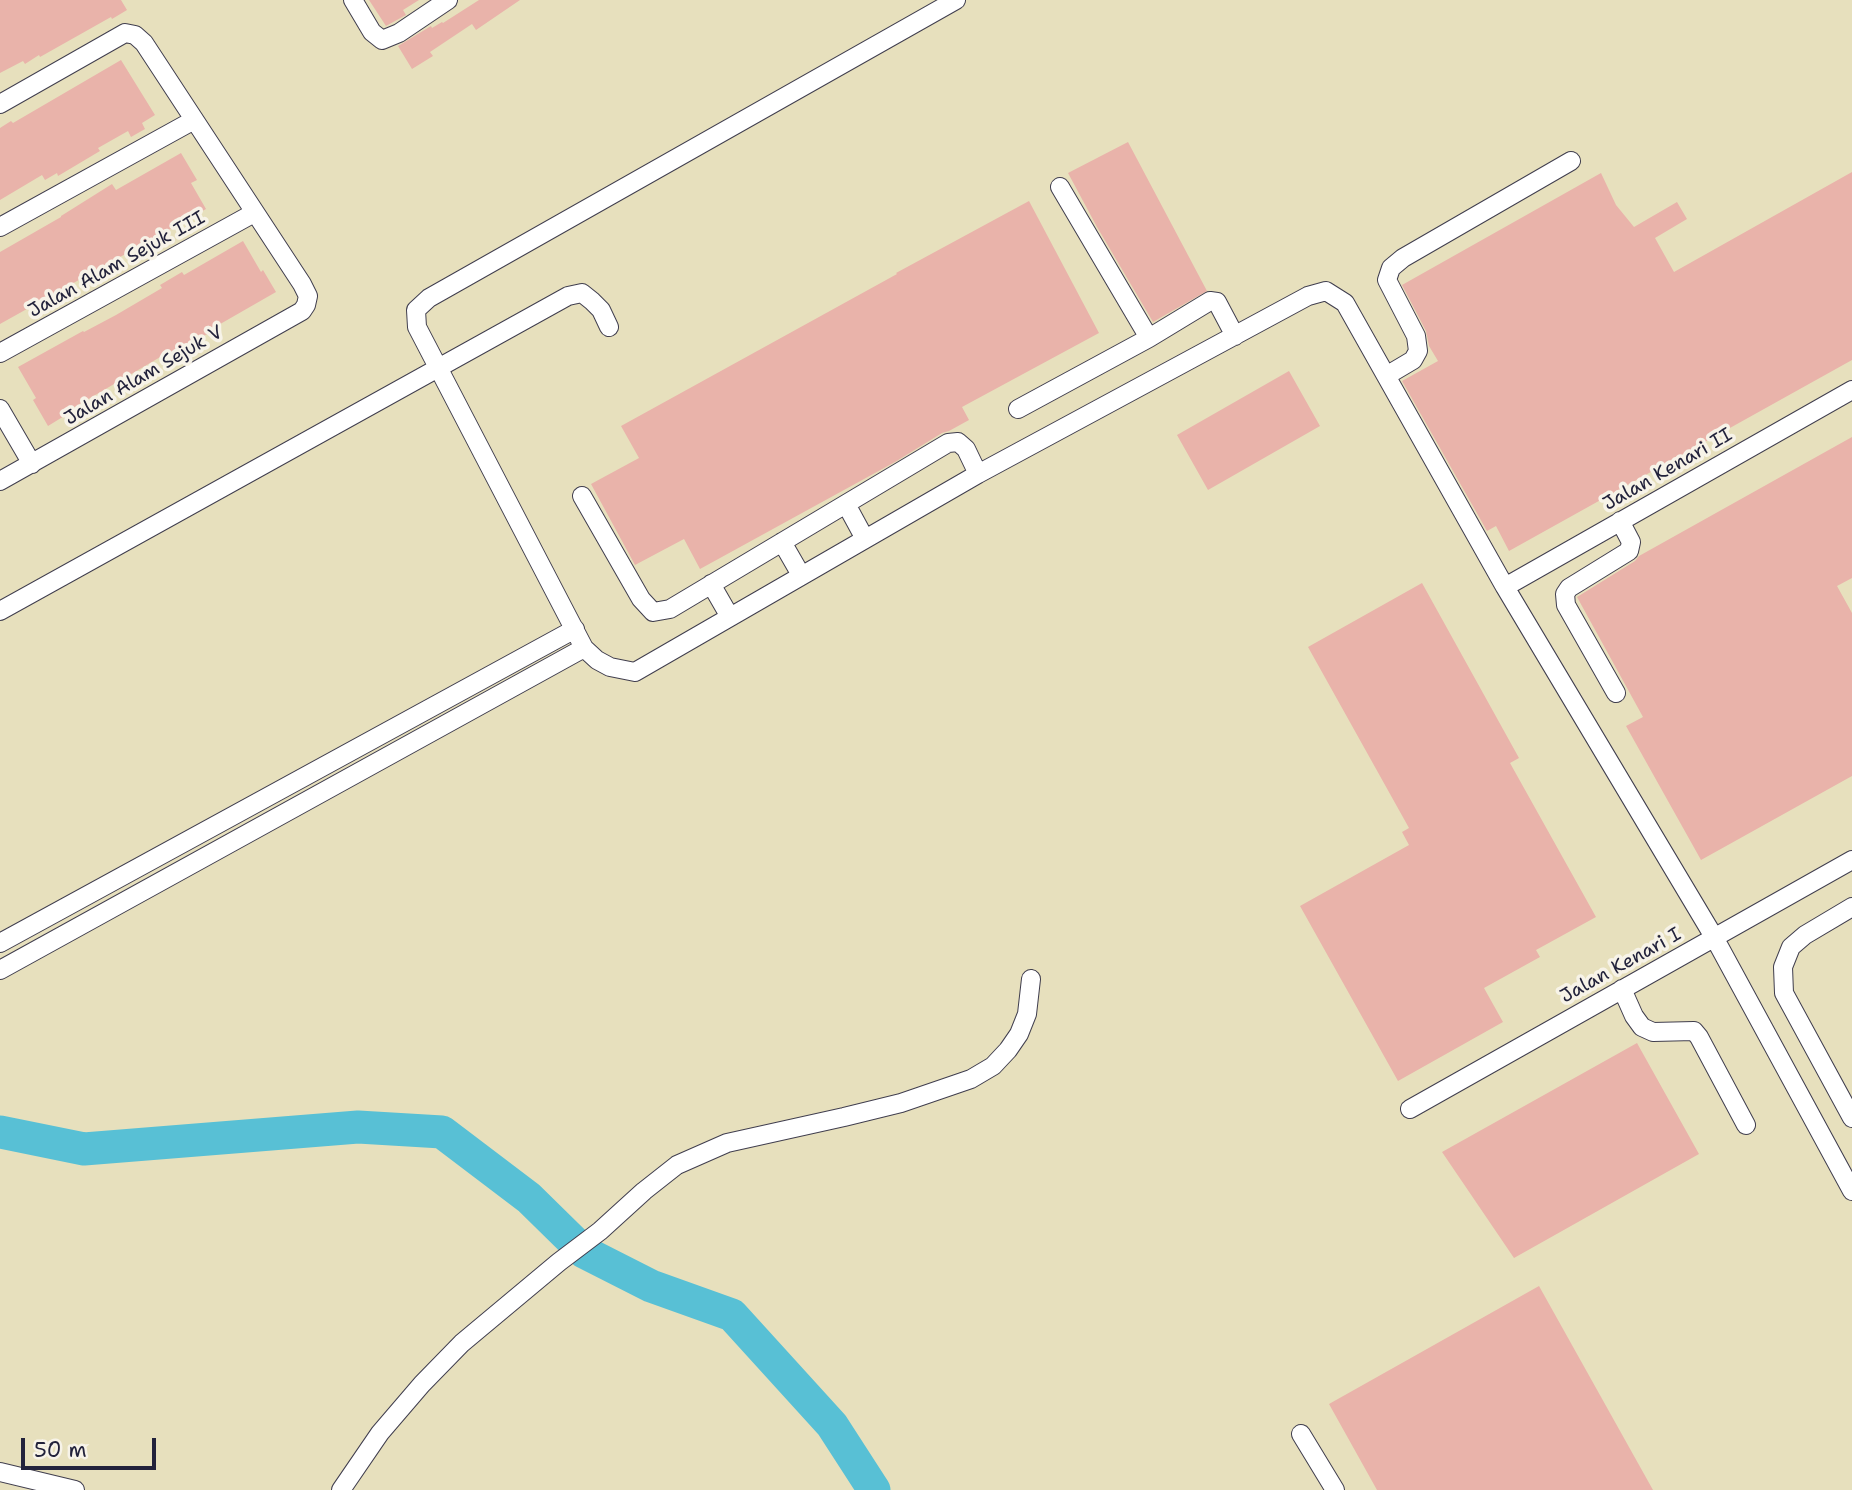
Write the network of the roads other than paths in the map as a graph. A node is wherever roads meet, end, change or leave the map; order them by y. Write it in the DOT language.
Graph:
graph roads {
  1 [pos="353,0"];
  2 [pos="448,0"];
  3 [pos="956,0"];
  4 [pos="0,104"];
  5 [pos="194,120"];
  6 [pos="1571,161"];
  7 [pos="1060,187"];
  8 [pos="254,213"];
  9 [pos="0,227"];
  10 [pos="609,327"];
  11 [pos="1235,335"];
  12 [pos="1149,338"];
  13 [pos="0,353"];
  14 [pos="438,367"];
  15 [pos="1386,376"];
  16 [pos="1852,390"];
  17 [pos="0,409"];
  18 [pos="1018,409"];
  19 [pos="32,464"];
  20 [pos="978,474"];
  21 [pos="0,481"];
  22 [pos="582,496"];
  23 [pos="846,504"];
  24 [pos="1620,521"];
  25 [pos="865,539"];
  26 [pos="782,542"];
  27 [pos="801,575"];
  28 [pos="711,584"];
  29 [pos="1505,587"];
  30 [pos="0,611"];
  31 [pos="730,617"];
  32 [pos="575,629"];
  33 [pos="584,648"];
  34 [pos="1616,694"];
  35 [pos="1852,860"];
  36 [pos="1852,907"];
  37 [pos="1714,937"];
  38 [pos="0,943"];
  39 [pos="0,971"];
  40 [pos="1031,979"];
  41 [pos="1622,989"];
  42 [pos="1410,1109"];
  43 [pos="1852,1118"];
  44 [pos="1746,1125"];
  45 [pos="1852,1191"];
  46 [pos="1301,1434"];
  47 [pos="0,1472"];
  48 [pos="75,1490"];
  49 [pos="341,1490"];
  50 [pos="1335,1490"];
  1 -- 2 [label="street"];
  3 -- 14 [label="street"];
  4 -- 5 [label="street"];
  5 -- 8 [label="street"];
  5 -- 9 [label="street"];
  6 -- 15 [label="street"];
  7 -- 12 [label="street"];
  8 -- 13 [label="street, Jalan Alam Sejuk III"];
  8 -- 19 [label="street, Jalan Alam Sejuk V"];
  10 -- 14 [label="street"];
  11 -- 12 [label="street"];
  11 -- 15 [label="street"];
  11 -- 20 [label="street"];
  12 -- 18 [label="street"];
  14 -- 30 [label="street"];
  14 -- 32 [label="street"];
  15 -- 29 [label="street"];
  16 -- 24 [label="street, Jalan Kenari II"];
  17 -- 19 [label="street"];
  19 -- 21 [label="street, Jalan Alam Sejuk V"];
  20 -- 23 [label="street"];
  20 -- 25 [label="street"];
  22 -- 28 [label="street"];
  23 -- 25 [label="street"];
  23 -- 26 [label="street"];
  24 -- 29 [label="street, Jalan Kenari II"];
  24 -- 34 [label="street"];
  25 -- 27 [label="street"];
  26 -- 27 [label="street"];
  26 -- 28 [label="street"];
  27 -- 31 [label="street"];
  28 -- 31 [label="street"];
  29 -- 37 [label="street"];
  31 -- 33 [label="street"];
  32 -- 33 [label="street"];
  32 -- 38 [label="street"];
  33 -- 39 [label="street"];
  35 -- 37 [label="street, Jalan Kenari I"];
  36 -- 43 [label="street"];
  37 -- 41 [label="street, Jalan Kenari I"];
  37 -- 45 [label="street"];
  40 -- 49 [label="street"];
  41 -- 42 [label="street, Jalan Kenari I"];
  41 -- 44 [label="street"];
  46 -- 50 [label="street"];
  47 -- 48 [label="street"];
}
